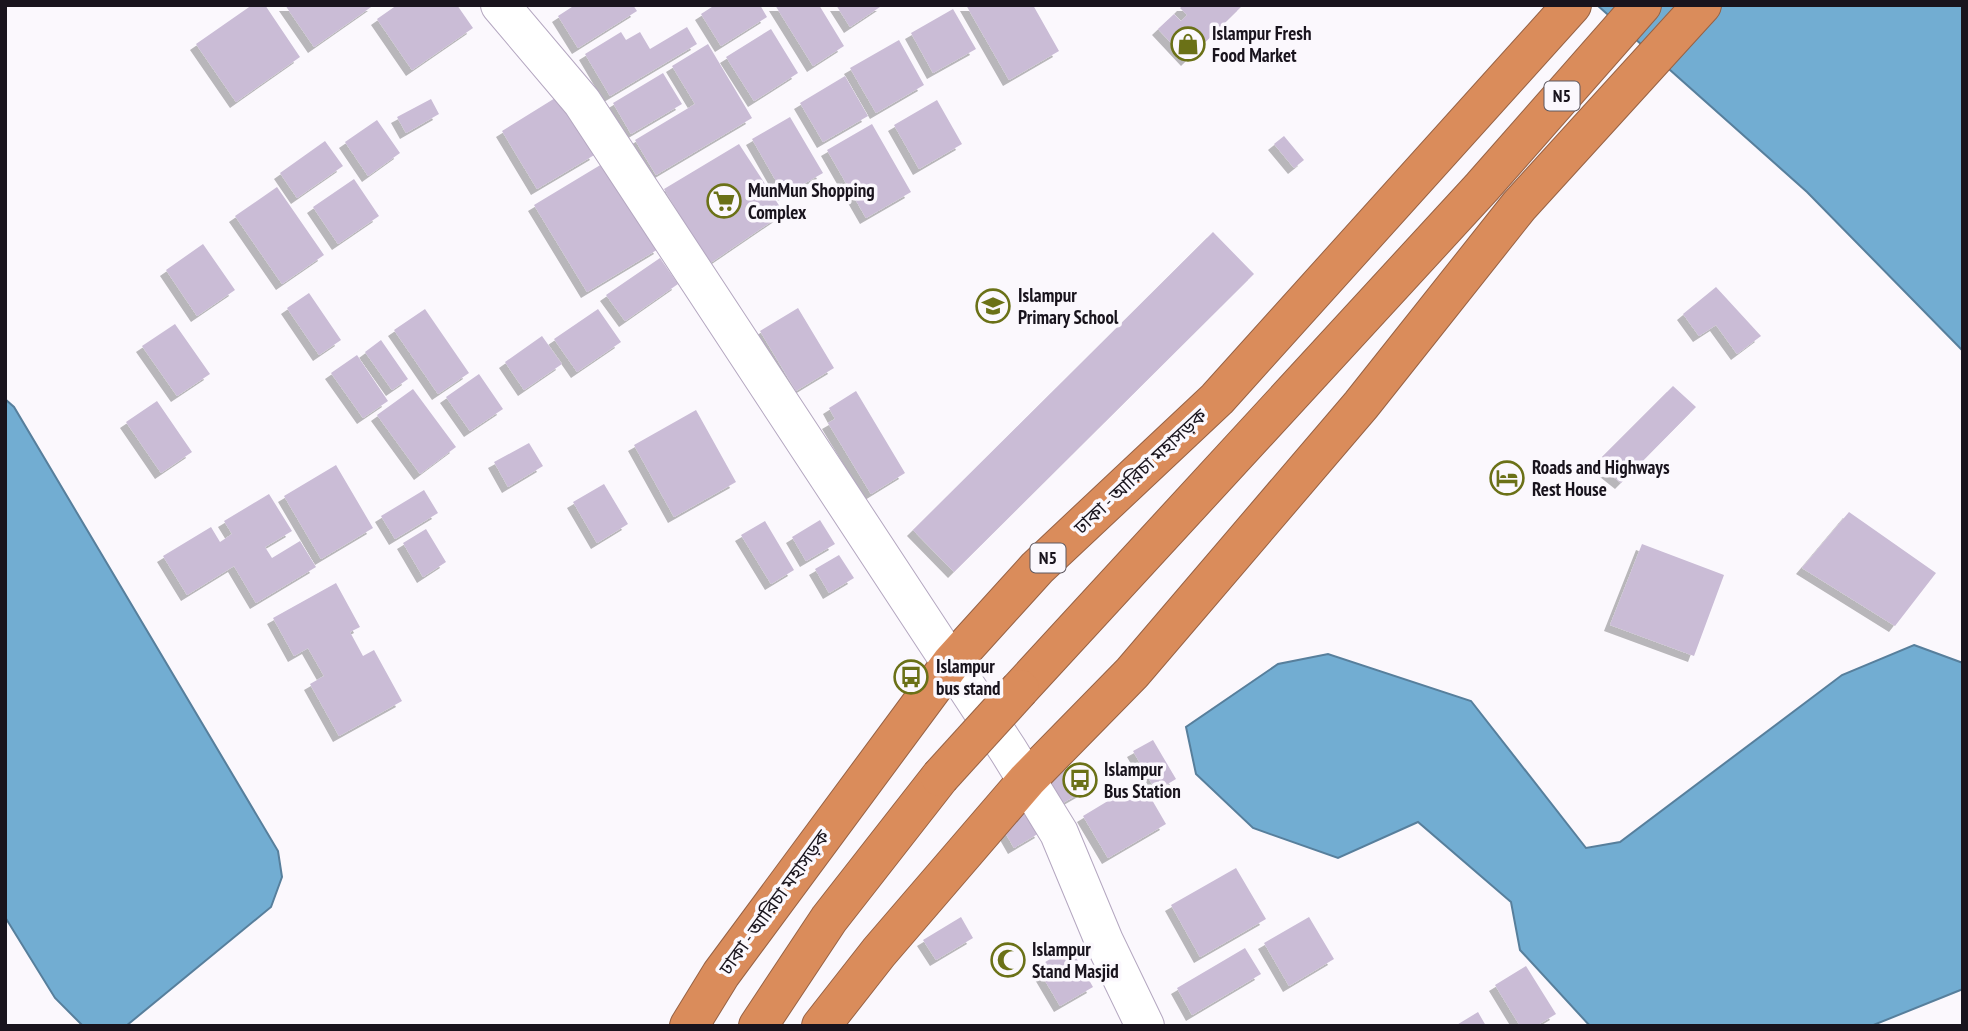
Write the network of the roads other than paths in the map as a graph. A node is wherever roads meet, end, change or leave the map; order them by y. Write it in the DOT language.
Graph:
graph roads {
  1 [pos="500,5"];
  2 [pos="1572,5"];
  3 [pos="1642,5"];
  4 [pos="1702,5"];
  5 [pos="951,663"];
  6 [pos="1027,780"];
  7 [pos="689,1026"];
  8 [pos="758,1026"];
  9 [pos="821,1026"];
  10 [pos="1145,1026"];
  1 -- 5 [label="street"];
  2 -- 5 [label="highway, ঢাকা - আরিচা মহাসড়ক / N5"];
  3 -- 8 [label="highway, N5, bridge"];
  4 -- 6 [label="highway"];
  5 -- 6 [label="street"];
  5 -- 7 [label="highway, ঢাকা - আরিচা মহাসড়ক / N5"];
  6 -- 9 [label="highway"];
  6 -- 10 [label="street"];
}
